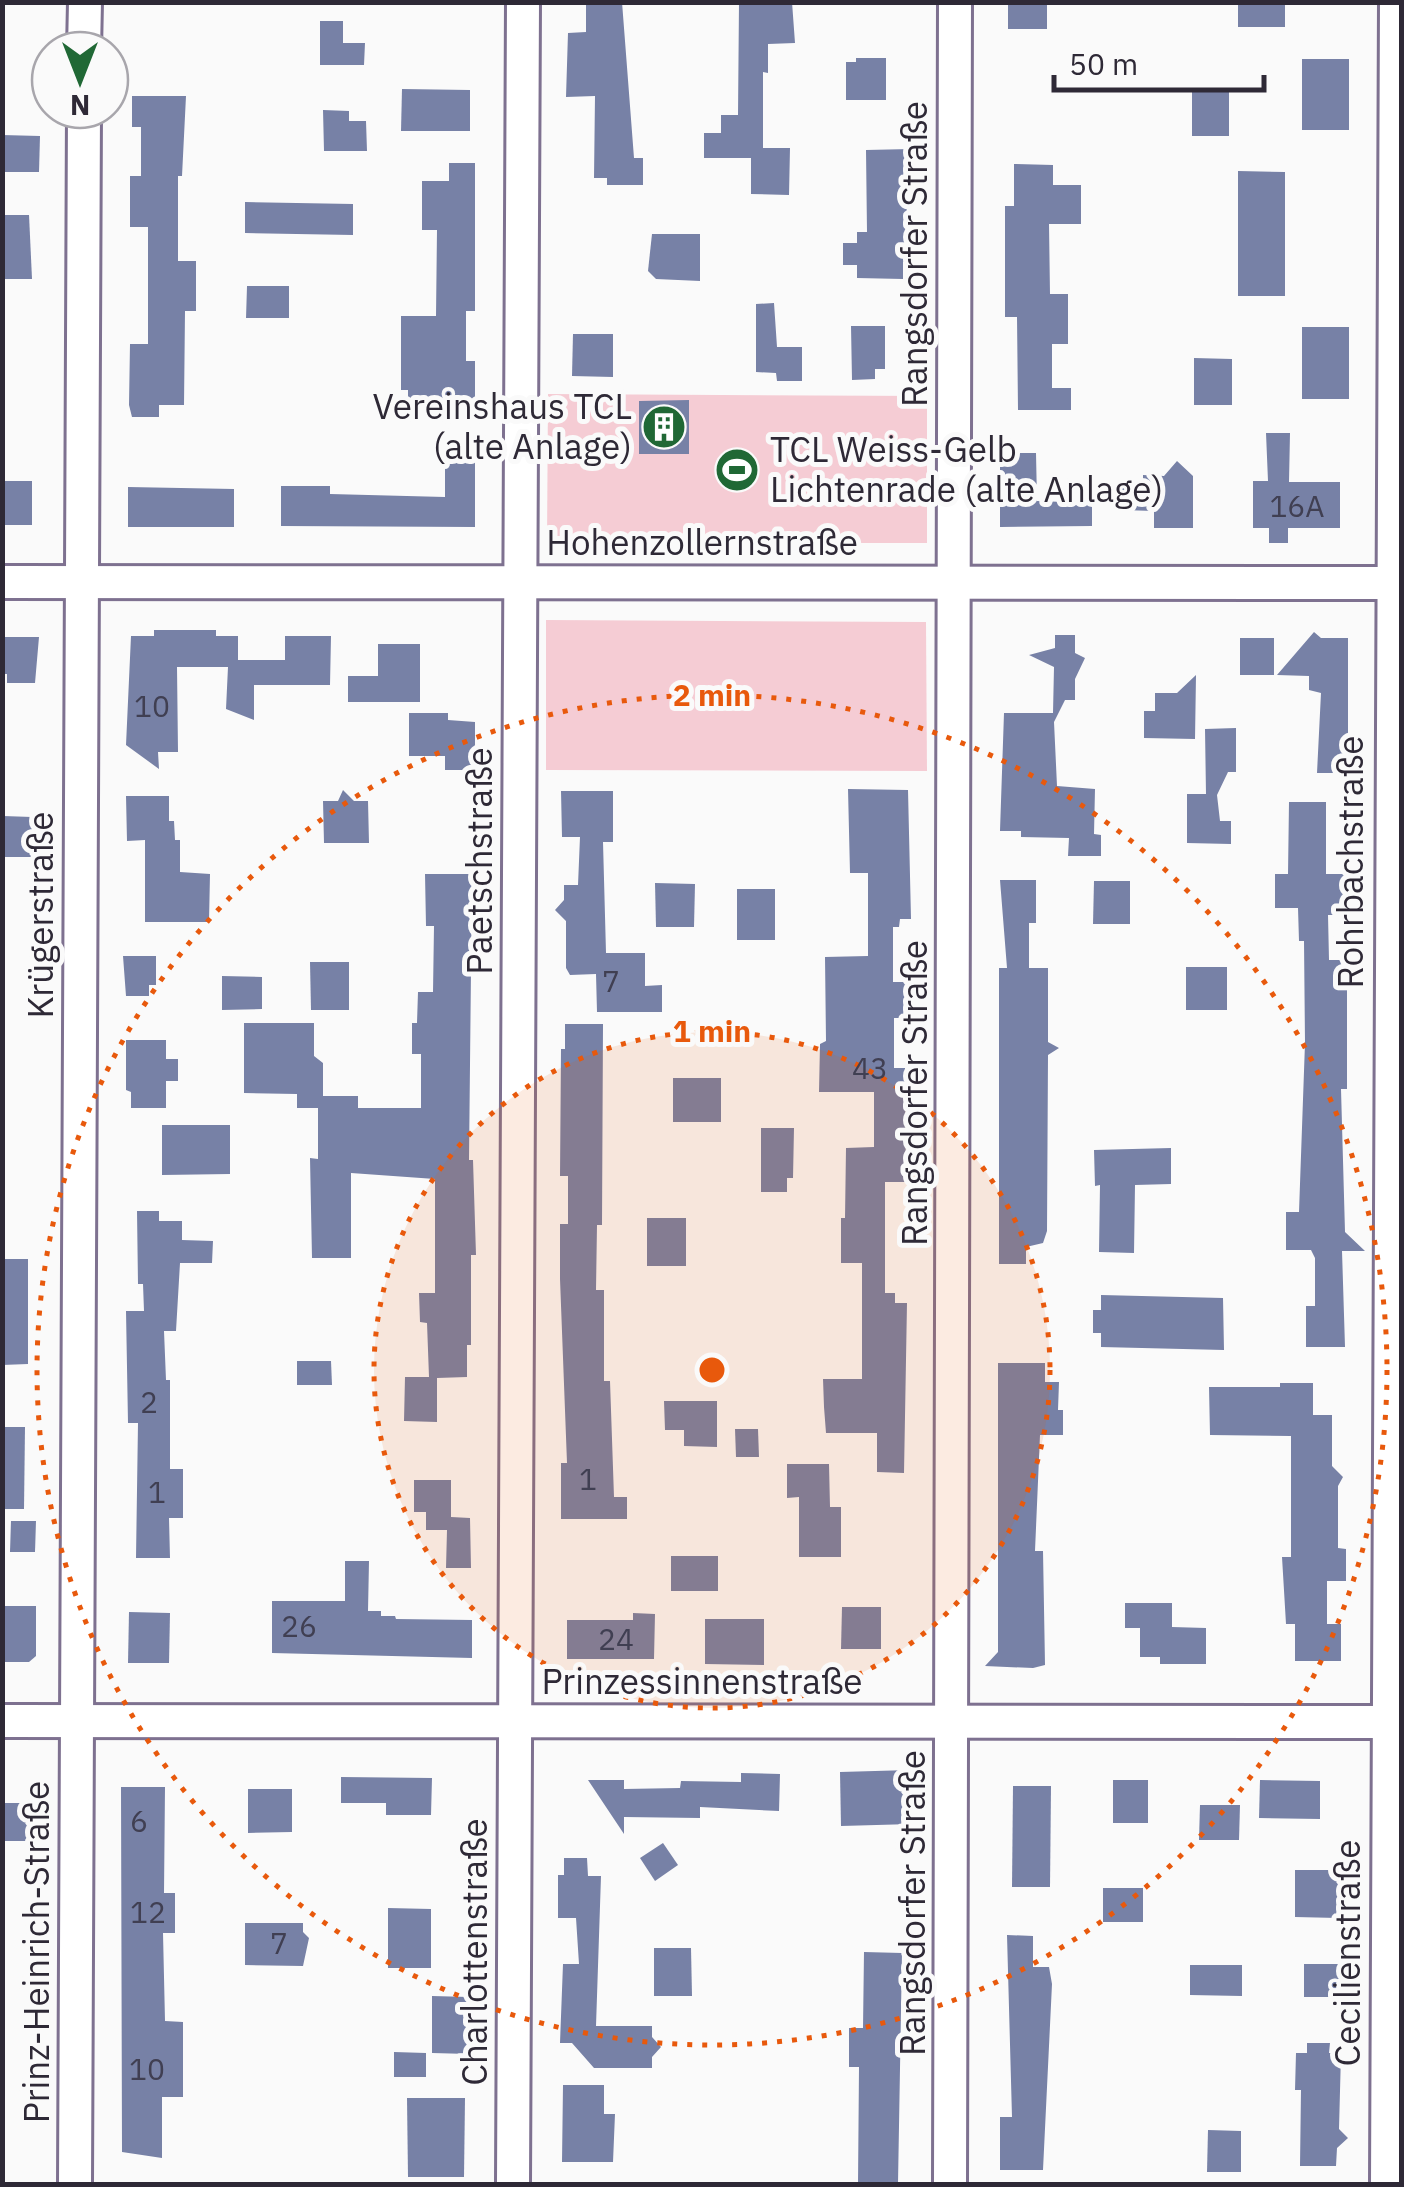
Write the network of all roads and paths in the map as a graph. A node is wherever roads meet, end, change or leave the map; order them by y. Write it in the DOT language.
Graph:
graph roads {
  1 [pos="84,2"];
  2 [pos="522,2"];
  3 [pos="954,2"];
  4 [pos="1396,2"];
  5 [pos="84,30"];
  6 [pos="84,130"];
  7 [pos="2,582"];
  8 [pos="82,582"];
  9 [pos="521,582"];
  10 [pos="956,583"];
  11 [pos="1397,583"];
  12 [pos="2,1721"];
  13 [pos="78,1721"];
  14 [pos="516,1721"];
  15 [pos="1396,1722"];
  16 [pos="954,1723"];
  17 [pos="75,2184"];
  18 [pos="513,2184"];
  19 [pos="950,2184"];
  20 [pos="1387,2184"];
  1 -- 5 [label="street"];
  2 -- 9 [label="street, Paetschstraße"];
  3 -- 10 [label="street, Rangsdorfer Straße"];
  4 -- 11 [label="street, Rohrbachstraße"];
  6 -- 8 [label="street, Krügerstraße"];
  7 -- 8 [label="street, Hohenzollernstraße"];
  8 -- 9 [label="street, Hohenzollernstraße"];
  8 -- 13 [label="street, Krügerstraße"];
  9 -- 10 [label="street, Hohenzollernstraße"];
  9 -- 14 [label="street, Paetschstraße"];
  10 -- 11 [label="street, Hohenzollernstraße"];
  10 -- 16 [label="street, Rangsdorfer Straße"];
  11 -- 15 [label="street, Rohrbachstraße"];
  12 -- 13 [label="street, Prinzessinnenstraße"];
  13 -- 14 [label="street, Prinzessinnenstraße"];
  13 -- 17 [label="street, Prinz-Heinrich-Straße"];
  14 -- 16 [label="street, Prinzessinnenstraße"];
  14 -- 18 [label="street, Charlottenstraße"];
  15 -- 16 [label="street, Prinzessinnenstraße"];
  15 -- 20 [label="street, Cecilienstraße"];
  16 -- 19 [label="street, Rangsdorfer Straße"];
}
